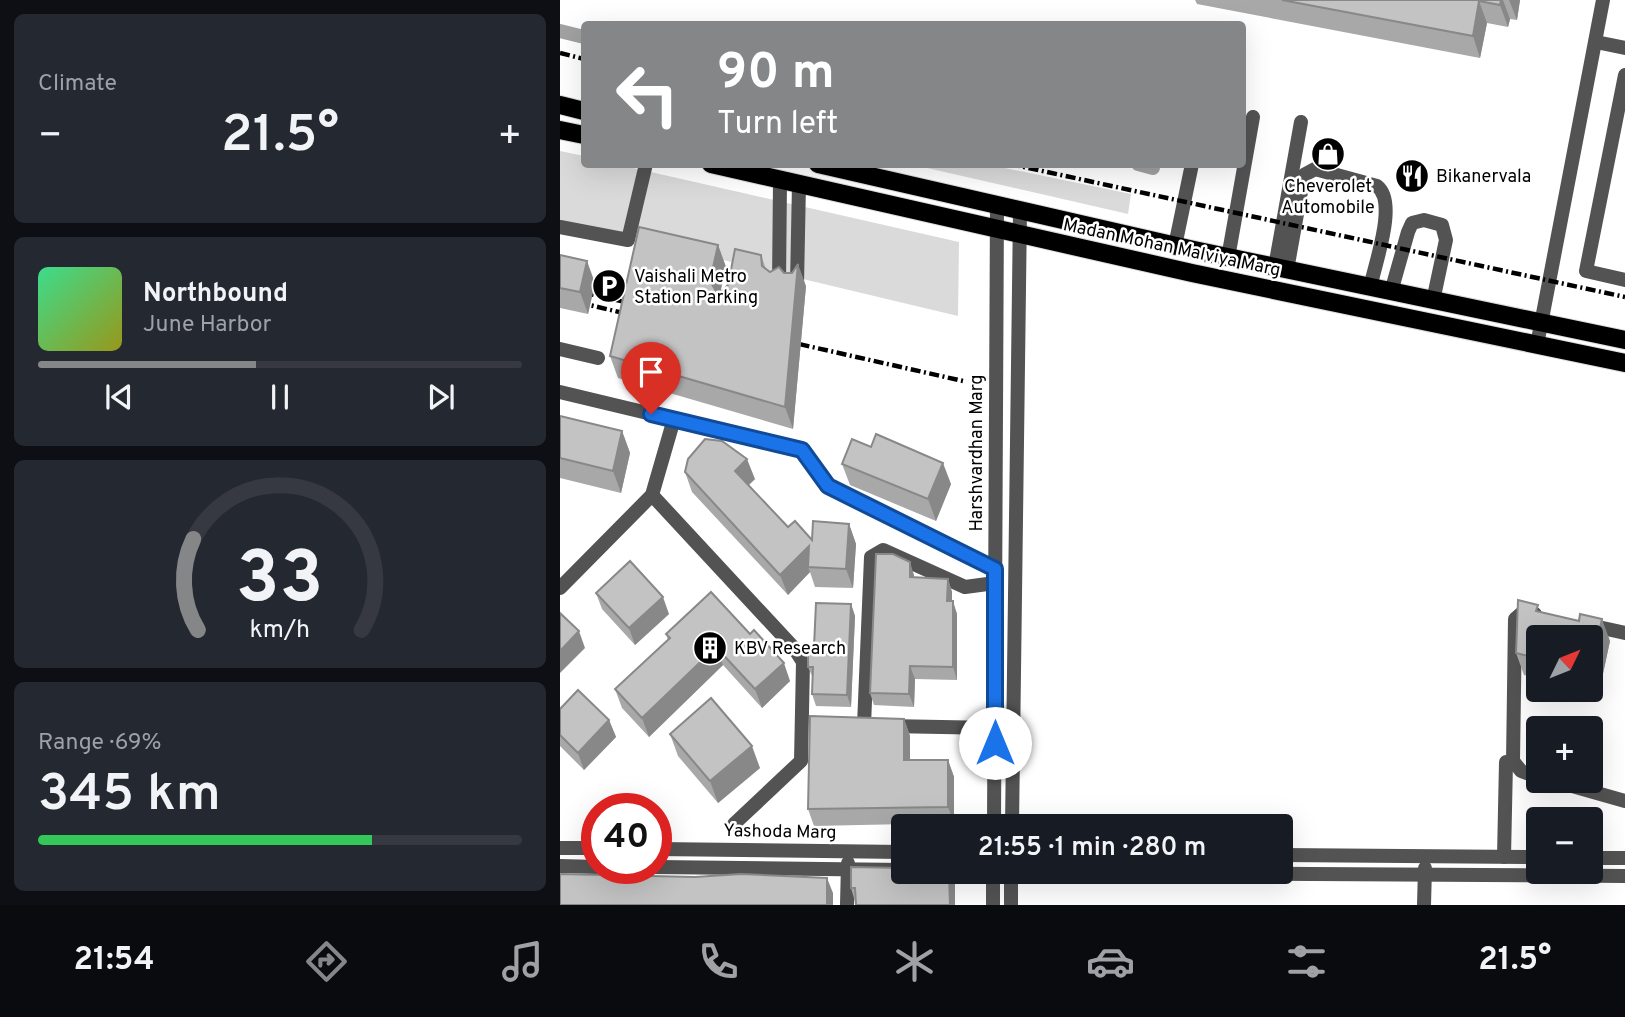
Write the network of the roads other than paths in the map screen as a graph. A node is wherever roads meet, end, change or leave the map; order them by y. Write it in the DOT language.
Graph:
graph roads {
  1 [pos="1603,0"];
  2 [pos="1595,42"];
  3 [pos="1625,48"];
  4 [pos="1625,75"];
  5 [pos="560,106"];
  6 [pos="581,110"];
  7 [pos="1253,117"];
  8 [pos="1621,119"];
  9 [pos="1301,122"];
  10 [pos="560,130"];
  11 [pos="581,134"];
  12 [pos="1246,156"];
  13 [pos="645,168"];
  14 [pos="727,168"];
  15 [pos="835,168"];
  16 [pos="1191,168"];
  17 [pos="1244,168"];
  18 [pos="780,181"];
  19 [pos="799,184"];
  20 [pos="997,205"];
  21 [pos="1020,211"];
  22 [pos="560,227"];
  23 [pos="997,229"];
  24 [pos="1020,234"];
  25 [pos="1175,246"];
  26 [pos="1228,258"];
  27 [pos="1281,269"];
  28 [pos="1625,280"];
  29 [pos="779,284"];
  30 [pos="796,286"];
  31 [pos="1370,288"];
  32 [pos="1391,292"];
  33 [pos="1433,301"];
  34 [pos="1541,324"];
  35 [pos="1625,340"];
  36 [pos="1537,345"];
  37 [pos="560,349"];
  38 [pos="598,358"];
  39 [pos="1625,363"];
  40 [pos="560,392"];
  41 [pos="674,419"];
  42 [pos="652,495"];
  43 [pos="995,576"];
  44 [pos="560,588"];
  45 [pos="1548,617"];
  46 [pos="1574,622"];
  47 [pos="1625,633"];
  48 [pos="995,728"];
  49 [pos="1506,762"];
  50 [pos="1526,773"];
  51 [pos="1597,793"];
  52 [pos="1625,801"];
  53 [pos="994,814"];
  54 [pos="1012,814"];
  55 [pos="734,824"];
  56 [pos="560,848"];
  57 [pos="581,848"];
  58 [pos="672,849"];
  59 [pos="848,851"];
  60 [pos="891,852"];
  61 [pos="1293,855"];
  62 [pos="1425,856"];
  63 [pos="1504,857"];
  64 [pos="1526,857"];
  65 [pos="1603,858"];
  66 [pos="1625,858"];
  67 [pos="560,866"];
  68 [pos="581,867"];
  69 [pos="672,867"];
  70 [pos="848,870"];
  71 [pos="891,870"];
  72 [pos="1293,874"];
  73 [pos="1424,875"];
  74 [pos="1625,876"];
  75 [pos="993,884"];
  76 [pos="1011,884"];
  77 [pos="847,905"];
  78 [pos="993,905"];
  79 [pos="1011,905"];
  80 [pos="1424,905"];
  1 -- 2 [label="street"];
  2 -- 3 [label="street"];
  2 -- 34 [label="street"];
  4 -- 8 [label="street"];
  5 -- 6 [label="main road"];
  7 -- 12 [label="street"];
  8 -- 28 [label="street"];
  9 -- 27 [label="street"];
  10 -- 11 [label="main road"];
  13 -- 22 [label="street"];
  14 -- 18 [label="main road, Madan Mohan Malviya Marg"];
  15 -- 20 [label="main road, Madan Mohan Malviya Marg"];
  16 -- 25 [label="street"];
  17 -- 26 [label="street"];
  18 -- 19 [label="main road, Madan Mohan Malviya Marg"];
  18 -- 29 [label="street"];
  19 -- 23 [label="main road, Madan Mohan Malviya Marg"];
  19 -- 30 [label="street"];
  20 -- 21 [label="main road, Madan Mohan Malviya Marg"];
  20 -- 23 [label="street, Harshvardhan Marg"];
  21 -- 24 [label="street"];
  21 -- 25 [label="main road, Madan Mohan Malviya Marg"];
  23 -- 24 [label="main road, Madan Mohan Malviya Marg"];
  23 -- 43 [label="street, Harshvardhan Marg"];
  24 -- 36 [label="main road, Madan Mohan Malviya Marg"];
  24 -- 54 [label="street"];
  25 -- 26 [label="main road, Madan Mohan Malviya Marg"];
  26 -- 27 [label="main road, Madan Mohan Malviya Marg"];
  27 -- 31 [label="main road, Madan Mohan Malviya Marg"];
  27 -- 31 [label="street"];
  31 -- 32 [label="main road, Madan Mohan Malviya Marg"];
  32 -- 33 [label="main road, Madan Mohan Malviya Marg"];
  32 -- 33 [label="street"];
  33 -- 34 [label="main road, Madan Mohan Malviya Marg"];
  34 -- 35 [label="main road, Madan Mohan Malviya Marg"];
  34 -- 36 [label="street"];
  36 -- 39 [label="main road, Madan Mohan Malviya Marg"];
  37 -- 38 [label="street"];
  40 -- 41 [label="street"];
  41 -- 42 [label="street"];
  41 -- 43 [label="street"];
  42 -- 44 [label="street"];
  42 -- 55 [label="street"];
  43 -- 48 [label="street, Harshvardhan Marg"];
  43 -- 48 [label="street"];
  45 -- 50 [label="street"];
  46 -- 47 [label="street"];
  48 -- 53 [label="street, Harshvardhan Marg"];
  49 -- 63 [label="street"];
  51 -- 52 [label="street"];
  56 -- 57 [label="street"];
  58 -- 59 [label="street, Yashoda Marg"];
  59 -- 60 [label="street, Yashoda Marg"];
  59 -- 70 [label="street"];
  61 -- 62 [label="street"];
  62 -- 63 [label="street"];
  62 -- 73 [label="street"];
  63 -- 64 [label="street"];
  65 -- 66 [label="street"];
  67 -- 68 [label="street"];
  69 -- 70 [label="street"];
  70 -- 71 [label="street"];
  70 -- 77 [label="street"];
  72 -- 73 [label="street"];
  73 -- 74 [label="street"];
  73 -- 80 [label="street"];
  75 -- 78 [label="street"];
  76 -- 79 [label="street"];
}
